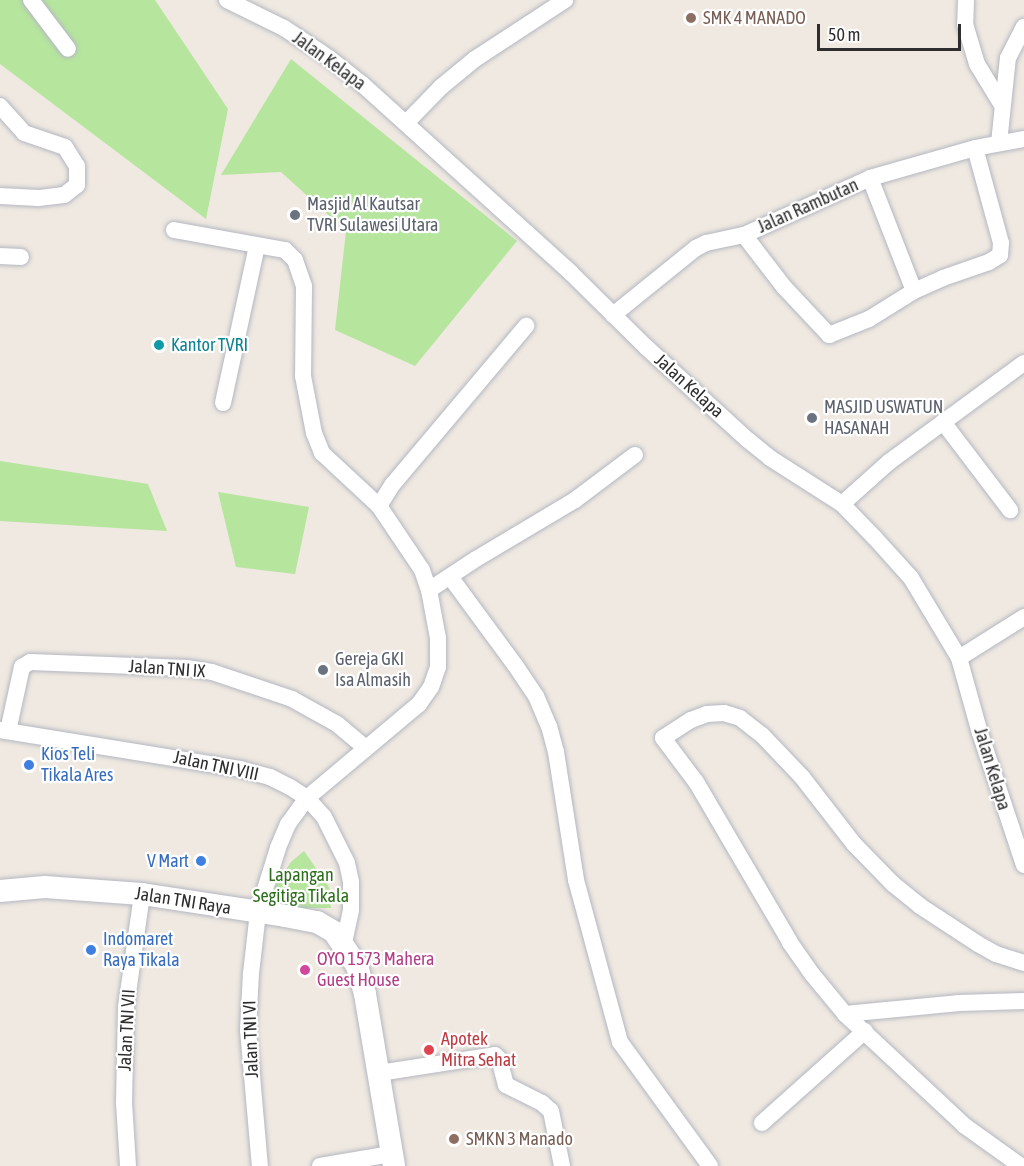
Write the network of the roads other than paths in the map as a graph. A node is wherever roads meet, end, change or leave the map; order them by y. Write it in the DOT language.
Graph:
graph roads {
  1 [pos="30,0"];
  2 [pos="227,0"];
  3 [pos="565,0"];
  4 [pos="966,1"];
  5 [pos="1024,27"];
  6 [pos="68,49"];
  7 [pos="1002,105"];
  8 [pos="0,106"];
  9 [pos="407,122"];
  10 [pos="1024,139"];
  11 [pos="999,143"];
  12 [pos="975,147"];
  13 [pos="870,178"];
  14 [pos="0,196"];
  15 [pos="174,230"];
  16 [pos="744,235"];
  17 [pos="257,246"];
  18 [pos="0,256"];
  19 [pos="21,257"];
  20 [pos="914,291"];
  21 [pos="613,315"];
  22 [pos="526,326"];
  23 [pos="1024,363"];
  24 [pos="223,403"];
  25 [pos="943,422"];
  26 [pos="635,456"];
  27 [pos="842,504"];
  28 [pos="379,506"];
  29 [pos="1010,510"];
  30 [pos="451,578"];
  31 [pos="429,590"];
  32 [pos="1024,617"];
  33 [pos="959,657"];
  34 [pos="4,730"];
  35 [pos="366,748"];
  36 [pos="307,798"];
  37 [pos="1024,863"];
  38 [pos="0,891"];
  39 [pos="142,894"];
  40 [pos="258,912"];
  41 [pos="344,942"];
  42 [pos="1024,963"];
  43 [pos="1024,1000"];
  44 [pos="845,1014"];
  45 [pos="865,1031"];
  46 [pos="379,1073"];
  47 [pos="762,1123"];
  48 [pos="392,1160"];
  49 [pos="128,1166"];
  50 [pos="260,1166"];
  51 [pos="320,1166"];
  52 [pos="562,1166"];
  53 [pos="710,1166"];
  54 [pos="1021,1166"];
  1 -- 6 [label="street"];
  2 -- 9 [label="street, Jalan Kelapa"];
  3 -- 9 [label="street"];
  4 -- 7 [label="street"];
  5 -- 7 [label="street"];
  7 -- 11 [label="street"];
  8 -- 14 [label="street"];
  9 -- 21 [label="street, Jalan Kelapa"];
  10 -- 11 [label="street, Jalan Rambutan"];
  11 -- 12 [label="street, Jalan Rambutan"];
  12 -- 13 [label="street, Jalan Rambutan"];
  12 -- 20 [label="street"];
  13 -- 16 [label="street, Jalan Rambutan"];
  13 -- 20 [label="street"];
  15 -- 17 [label="street, Jalan TNI VI"];
  16 -- 20 [label="street"];
  16 -- 21 [label="street, Jalan Rambutan"];
  17 -- 24 [label="street"];
  17 -- 28 [label="street, Jalan TNI VI"];
  18 -- 19 [label="street"];
  21 -- 27 [label="street, Jalan Kelapa"];
  22 -- 28 [label="street"];
  23 -- 25 [label="street"];
  25 -- 27 [label="street"];
  25 -- 29 [label="street"];
  26 -- 30 [label="street"];
  27 -- 33 [label="street, Jalan Kelapa"];
  28 -- 31 [label="street, Jalan TNI VI"];
  30 -- 31 [label="street"];
  30 -- 53 [label="street"];
  31 -- 35 [label="street, Jalan TNI VI"];
  32 -- 33 [label="street"];
  33 -- 37 [label="street, Jalan Kelapa"];
  34 -- 35 [label="street, Jalan TNI IX"];
  34 -- 36 [label="street, Jalan TNI VIII"];
  35 -- 36 [label="street, Jalan TNI VI"];
  36 -- 40 [label="street, Jalan TNI VI"];
  36 -- 41 [label="street, Jalan TNI VIII"];
  38 -- 39 [label="main road, Jalan TNI Raya"];
  39 -- 40 [label="main road, Jalan TNI Raya"];
  39 -- 49 [label="street, Jalan TNI VII"];
  40 -- 41 [label="main road, Jalan TNI Raya"];
  40 -- 50 [label="street, Jalan TNI VI"];
  41 -- 46 [label="main road, Jalan TNI Raya"];
  42 -- 44 [label="street"];
  43 -- 44 [label="street"];
  44 -- 45 [label="street"];
  45 -- 47 [label="street"];
  45 -- 54 [label="street"];
  46 -- 48 [label="main road, Jalan TNI Raya"];
  46 -- 52 [label="street"];
  48 -- 51 [label="street"];
}
